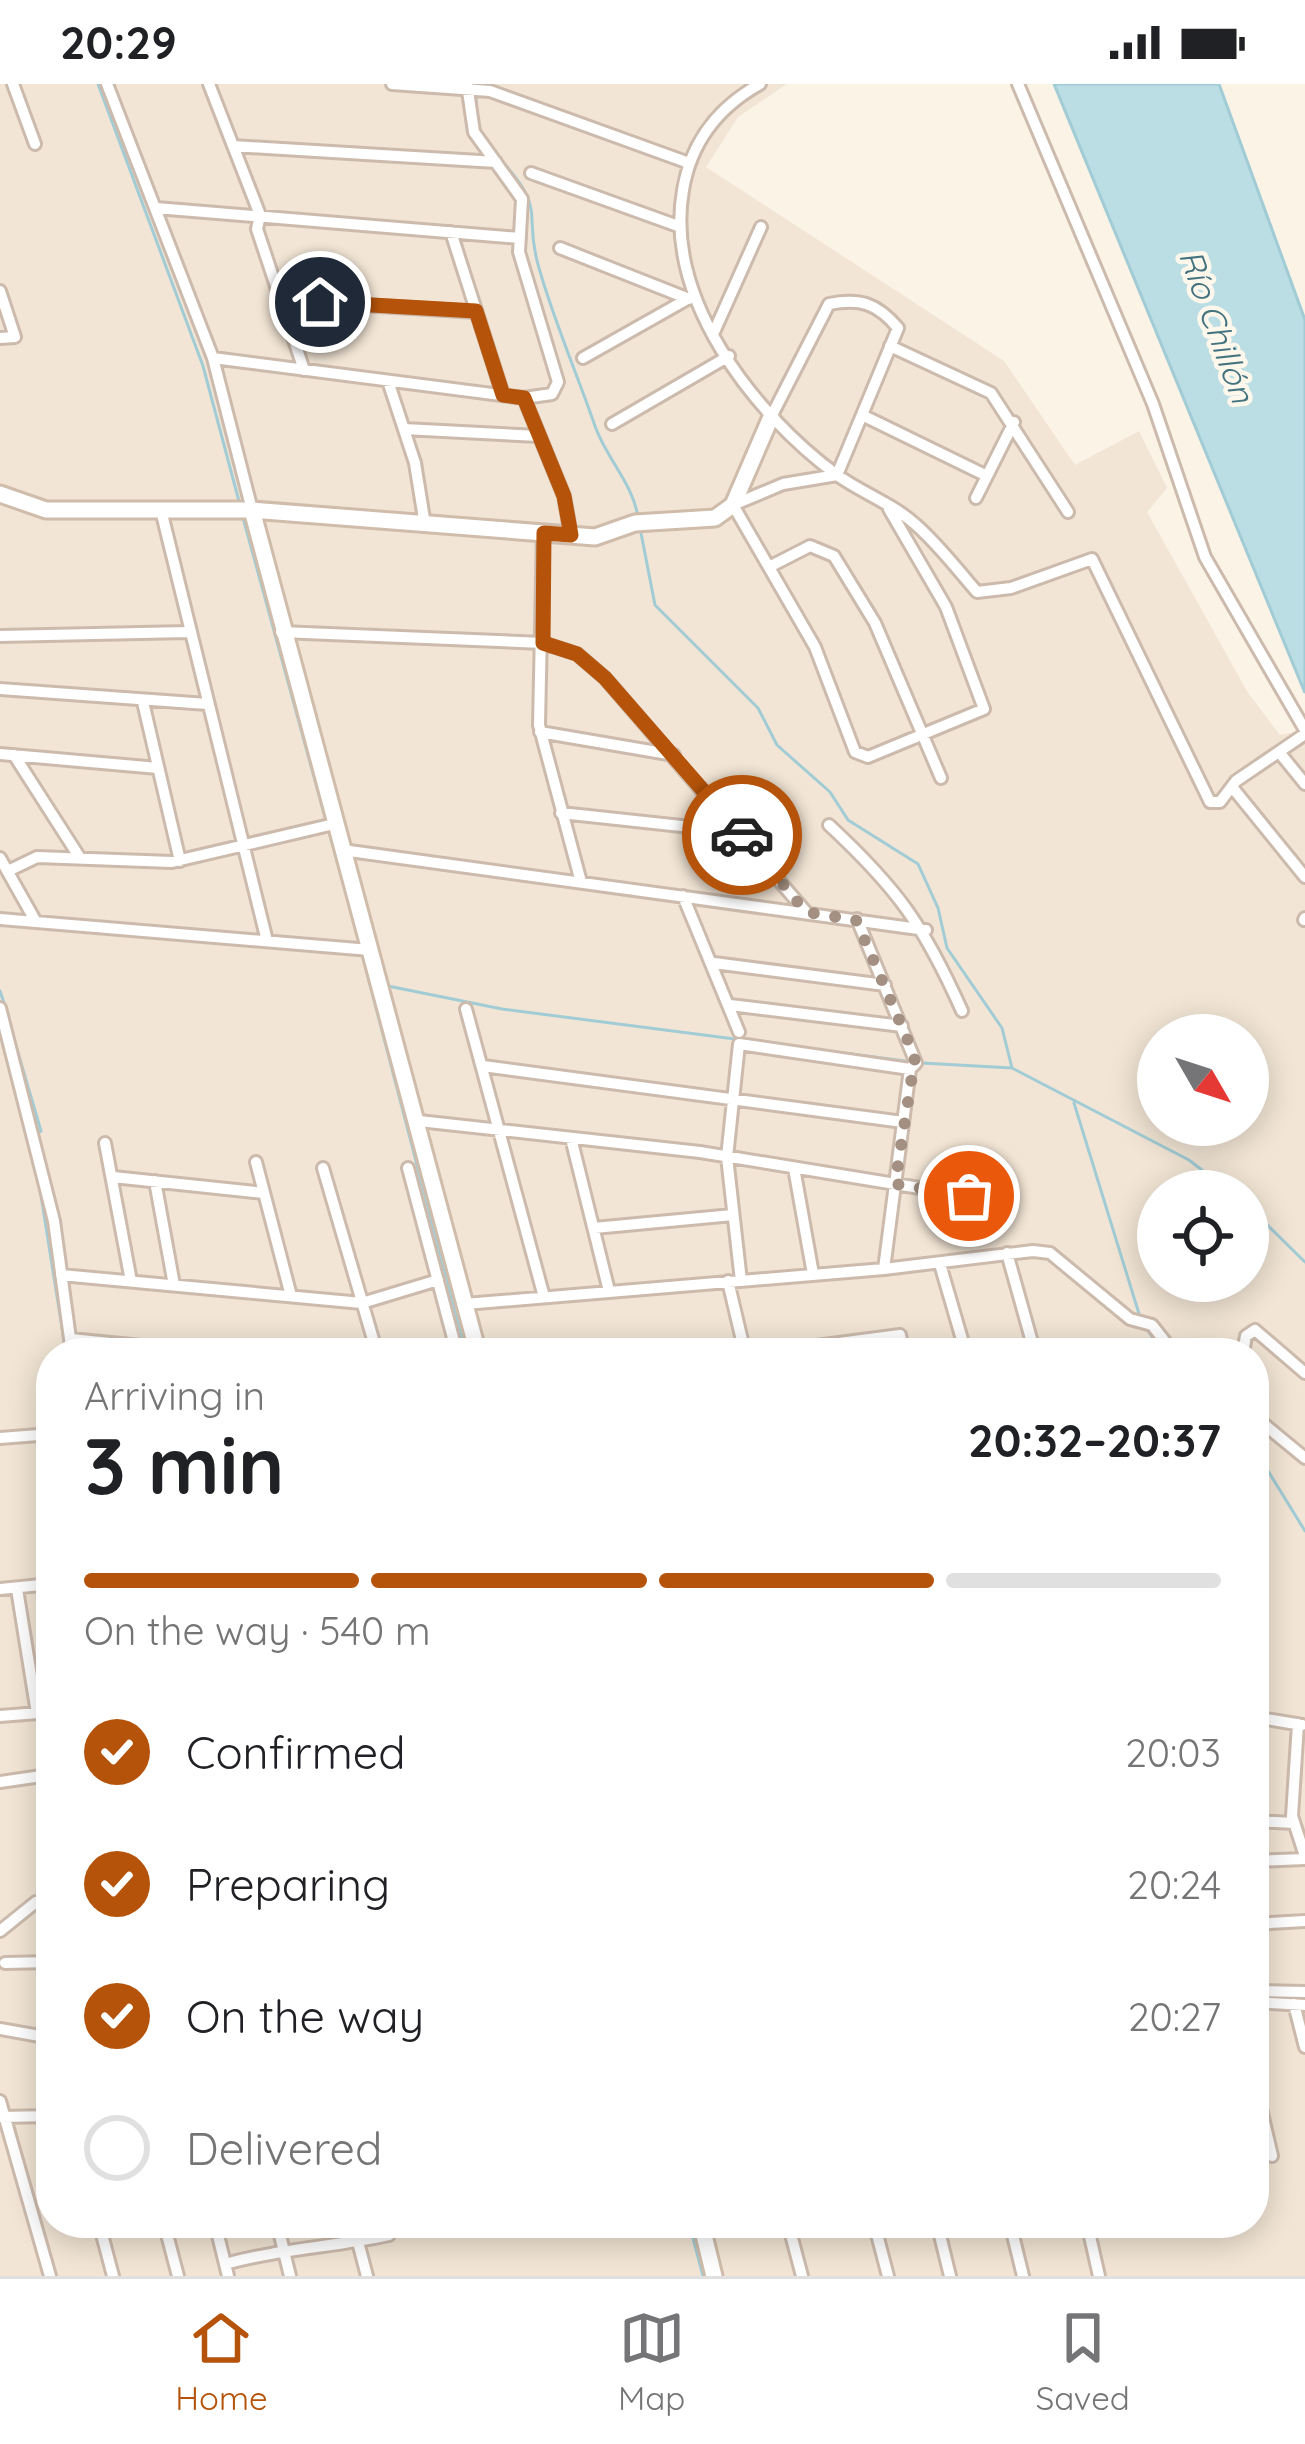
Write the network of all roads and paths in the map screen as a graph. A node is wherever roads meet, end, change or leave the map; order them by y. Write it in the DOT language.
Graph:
graph roads {
  1 [pos="13,84"];
  2 [pos="107,84"];
  3 [pos="209,84"];
  4 [pos="392,84"];
  5 [pos="512,84"];
  6 [pos="760,84"];
  7 [pos="1018,84"];
  8 [pos="467,86"];
  9 [pos="515,100"];
  10 [pos="35,144"];
  11 [pos="233,146"];
  12 [pos="496,162"];
  13 [pos="689,163"];
  14 [pos="531,173"];
  15 [pos="156,208"];
  16 [pos="260,215"];
  17 [pos="678,226"];
  18 [pos="761,227"];
  19 [pos="451,232"];
  20 [pos="520,238"];
  21 [pos="560,248"];
  22 [pos="0,291"];
  23 [pos="692,297"];
  24 [pos="280,300"];
  25 [pos="476,311"];
  26 [pos="714,332"];
  27 [pos="0,338"];
  28 [pos="890,346"];
  29 [pos="729,356"];
  30 [pos="213,358"];
  31 [pos="583,358"];
  32 [pos="304,370"];
  33 [pos="388,381"];
  34 [pos="503,395"];
  35 [pos="524,398"];
  36 [pos="862,415"];
  37 [pos="771,417"];
  38 [pos="1014,422"];
  39 [pos="612,424"];
  40 [pos="404,429"];
  41 [pos="539,436"];
  42 [pos="837,475"];
  43 [pos="987,476"];
  44 [pos="0,494"];
  45 [pos="976,498"];
  46 [pos="733,505"];
  47 [pos="887,506"];
  48 [pos="161,510"];
  49 [pos="251,510"];
  50 [pos="1068,512"];
  51 [pos="424,525"];
  52 [pos="544,533"];
  53 [pos="571,535"];
  54 [pos="769,567"];
  55 [pos="188,632"];
  56 [pos="281,632"];
  57 [pos="0,636"];
  58 [pos="543,643"];
  59 [pos="0,688"];
  60 [pos="143,702"];
  61 [pos="207,704"];
  62 [pos="540,732"];
  63 [pos="1305,732"];
  64 [pos="921,734"];
  65 [pos="1279,752"];
  66 [pos="0,754"];
  67 [pos="14,755"];
  68 [pos="674,755"];
  69 [pos="158,768"];
  70 [pos="941,778"];
  71 [pos="1305,784"];
  72 [pos="1232,787"];
  73 [pos="562,813"];
  74 [pos="334,824"];
  75 [pos="829,825"];
  76 [pos="738,832"];
  77 [pos="243,847"];
  78 [pos="342,850"];
  79 [pos="0,859"];
  80 [pos="80,859"];
  81 [pos="180,860"];
  82 [pos="8,871"];
  83 [pos="1305,878"];
  84 [pos="581,882"];
  85 [pos="683,896"];
  86 [pos="806,912"];
  87 [pos="0,919"];
  88 [pos="856,920"];
  89 [pos="36,922"];
  90 [pos="926,930"];
  91 [pos="267,941"];
  92 [pos="370,950"];
  93 [pos="714,963"];
  94 [pos="884,985"];
  95 [pos="730,1005"];
  96 [pos="0,1008"];
  97 [pos="466,1010"];
  98 [pos="962,1011"];
  99 [pos="902,1026"];
  100 [pos="740,1032"];
  101 [pos="483,1066"];
  102 [pos="910,1069"];
  103 [pos="733,1099"];
  104 [pos="418,1121"];
  105 [pos="903,1122"];
  106 [pos="500,1132"];
  107 [pos="571,1138"];
  108 [pos="105,1143"];
  109 [pos="727,1156"];
  110 [pos="256,1162"];
  111 [pos="323,1168"];
  112 [pos="408,1168"];
  113 [pos="794,1168"];
  114 [pos="113,1177"];
  115 [pos="155,1181"];
  116 [pos="895,1184"];
  117 [pos="264,1193"];
  118 [pos="1005,1202"];
  119 [pos="733,1215"];
  120 [pos="594,1228"];
  121 [pos="1006,1253"];
  122 [pos="940,1264"];
  123 [pos="884,1269"];
  124 [pos="813,1274"];
  125 [pos="61,1275"];
  126 [pos="438,1280"];
  127 [pos="131,1281"];
  128 [pos="734,1281"];
  129 [pos="174,1285"];
  130 [pos="609,1291"];
  131 [pos="291,1296"];
  132 [pos="544,1298"];
  133 [pos="362,1303"];
  134 [pos="465,1304"];
  135 [pos="70,1338"];
  136 [pos="372,1338"];
  137 [pos="454,1338"];
  138 [pos="474,1338"];
  139 [pos="743,1338"];
  140 [pos="962,1338"];
  141 [pos="1031,1338"];
  142 [pos="1163,1338"];
  143 [pos="1269,1342"];
  144 [pos="1305,1372"];
  145 [pos="1269,1428"];
  146 [pos="36,1435"];
  147 [pos="0,1438"];
  148 [pos="1305,1458"];
  149 [pos="36,1586"];
  150 [pos="0,1589"];
  151 [pos="17,1589"];
  152 [pos="36,1707"];
  153 [pos="36,1713"];
  154 [pos="0,1716"];
  155 [pos="1269,1720"];
  156 [pos="1301,1725"];
  157 [pos="36,1777"];
  158 [pos="0,1782"];
  159 [pos="1299,1796"];
  160 [pos="1269,1822"];
  161 [pos="1294,1823"];
  162 [pos="1305,1857"];
  163 [pos="1269,1860"];
  164 [pos="36,1903"];
  165 [pos="1305,1921"];
  166 [pos="1269,1923"];
  167 [pos="0,1930"];
  168 [pos="5,1963"];
  169 [pos="36,1963"];
  170 [pos="1305,1992"];
  171 [pos="1269,1997"];
  172 [pos="1269,1999"];
  173 [pos="1299,2004"];
  174 [pos="0,2029"];
  175 [pos="36,2035"];
  176 [pos="1305,2047"];
  177 [pos="0,2101"];
  178 [pos="36,2116"];
  179 [pos="2,2117"];
  180 [pos="1269,2143"];
  181 [pos="1272,2156"];
  182 [pos="36,2230"];
  183 [pos="39,2238"];
  184 [pos="103,2238"];
  185 [pos="168,2238"];
  186 [pos="219,2238"];
  187 [pos="280,2238"];
  188 [pos="357,2238"];
  189 [pos="375,2238"];
  190 [pos="705,2238"];
  191 [pos="792,2238"];
  192 [pos="878,2238"];
  193 [pos="941,2238"];
  194 [pos="1014,2238"];
  195 [pos="1090,2238"];
  196 [pos="358,2242"];
  197 [pos="284,2253"];
  198 [pos="227,2270"];
  199 [pos="50,2276"];
  200 [pos="113,2276"];
  201 [pos="178,2276"];
  202 [pos="290,2276"];
  203 [pos="367,2276"];
  204 [pos="714,2276"];
  205 [pos="802,2276"];
  206 [pos="888,2276"];
  207 [pos="950,2276"];
  208 [pos="1023,2276"];
  209 [pos="1099,2276"];
  1 -- 10 [label="street"];
  2 -- 15 [label="street"];
  3 -- 11 [label="street"];
  4 -- 8 [label="street"];
  5 -- 9 [label="street"];
  6 -- 13 [label="street"];
  7 -- 63 [label="street"];
  8 -- 9 [label="street"];
  8 -- 12 [label="street"];
  9 -- 13 [label="street"];
  11 -- 12 [label="street"];
  11 -- 16 [label="street"];
  12 -- 20 [label="street"];
  13 -- 17 [label="street"];
  14 -- 17 [label="street"];
  15 -- 16 [label="street"];
  15 -- 30 [label="street"];
  16 -- 19 [label="street"];
  16 -- 24 [label="street"];
  17 -- 23 [label="street"];
  18 -- 26 [label="street"];
  19 -- 20 [label="street"];
  19 -- 25 [label="street"];
  20 -- 35 [label="street"];
  21 -- 23 [label="street"];
  22 -- 27 [label="street"];
  23 -- 26 [label="street"];
  23 -- 31 [label="street"];
  24 -- 25 [label="street"];
  24 -- 32 [label="street"];
  25 -- 34 [label="street"];
  26 -- 29 [label="street"];
  28 -- 36 [label="street"];
  28 -- 37 [label="street"];
  28 -- 38 [label="street"];
  29 -- 37 [label="street"];
  29 -- 39 [label="street"];
  30 -- 32 [label="street"];
  30 -- 49 [label="street"];
  32 -- 33 [label="street"];
  33 -- 34 [label="street"];
  33 -- 40 [label="street"];
  34 -- 35 [label="street"];
  35 -- 41 [label="street"];
  36 -- 42 [label="street"];
  36 -- 43 [label="street"];
  37 -- 42 [label="street"];
  37 -- 46 [label="street"];
  38 -- 43 [label="street"];
  38 -- 50 [label="street"];
  40 -- 41 [label="street"];
  40 -- 51 [label="street"];
  41 -- 53 [label="street"];
  42 -- 46 [label="street"];
  42 -- 47 [label="street"];
  43 -- 45 [label="street"];
  44 -- 48 [label="street"];
  46 -- 53 [label="street"];
  46 -- 54 [label="street"];
  47 -- 64 [label="street"];
  47 -- 72 [label="street"];
  48 -- 49 [label="street"];
  48 -- 55 [label="street"];
  49 -- 51 [label="street"];
  49 -- 56 [label="street"];
  51 -- 52 [label="street"];
  52 -- 53 [label="street"];
  52 -- 58 [label="street"];
  54 -- 64 [label="street"];
  54 -- 64 [label="street"];
  55 -- 57 [label="street"];
  55 -- 61 [label="street"];
  56 -- 58 [label="street"];
  56 -- 74 [label="street"];
  58 -- 62 [label="street"];
  58 -- 68 [label="street"];
  59 -- 60 [label="street"];
  60 -- 61 [label="street"];
  60 -- 69 [label="street"];
  61 -- 77 [label="street"];
  62 -- 68 [label="street"];
  62 -- 73 [label="street"];
  63 -- 65 [label="street"];
  64 -- 70 [label="street"];
  65 -- 71 [label="street"];
  65 -- 72 [label="street"];
  66 -- 67 [label="street"];
  67 -- 69 [label="street"];
  67 -- 80 [label="street"];
  68 -- 76 [label="street"];
  69 -- 81 [label="street"];
  72 -- 83 [label="street"];
  73 -- 76 [label="street"];
  73 -- 84 [label="street"];
  74 -- 77 [label="street"];
  74 -- 78 [label="street"];
  75 -- 90 [label="street"];
  76 -- 86 [label="street"];
  77 -- 81 [label="street"];
  77 -- 91 [label="street"];
  78 -- 84 [label="street"];
  78 -- 92 [label="street"];
  79 -- 82 [label="street"];
  80 -- 81 [label="street"];
  80 -- 82 [label="street"];
  82 -- 89 [label="street"];
  84 -- 85 [label="street"];
  85 -- 86 [label="street"];
  85 -- 93 [label="street"];
  86 -- 88 [label="street"];
  87 -- 89 [label="street"];
  88 -- 90 [label="street"];
  88 -- 94 [label="street"];
  89 -- 91 [label="street"];
  90 -- 98 [label="street"];
  91 -- 92 [label="street"];
  92 -- 104 [label="street"];
  93 -- 94 [label="street"];
  93 -- 95 [label="street"];
  94 -- 99 [label="street"];
  95 -- 99 [label="street"];
  95 -- 100 [label="street"];
  96 -- 125 [label="street"];
  97 -- 101 [label="street"];
  99 -- 102 [label="street"];
  101 -- 103 [label="street"];
  101 -- 106 [label="street"];
  102 -- 103 [label="street"];
  102 -- 105 [label="street"];
  103 -- 105 [label="street"];
  103 -- 109 [label="street"];
  104 -- 106 [label="street"];
  104 -- 134 [label="street"];
  105 -- 116 [label="street"];
  106 -- 107 [label="street"];
  106 -- 132 [label="street"];
  107 -- 109 [label="street"];
  107 -- 120 [label="street"];
  108 -- 114 [label="street"];
  109 -- 113 [label="street"];
  109 -- 119 [label="street"];
  110 -- 117 [label="street"];
  111 -- 133 [label="street"];
  112 -- 126 [label="street"];
  113 -- 116 [label="street"];
  113 -- 124 [label="street"];
  114 -- 115 [label="street"];
  114 -- 127 [label="street"];
  115 -- 117 [label="street"];
  115 -- 129 [label="street"];
  116 -- 118 [label="street"];
  116 -- 123 [label="street"];
  117 -- 131 [label="street"];
  119 -- 120 [label="street"];
  119 -- 128 [label="street"];
  120 -- 130 [label="street"];
  121 -- 122 [label="street"];
  121 -- 141 [label="street"];
  121 -- 142 [label="street"];
  122 -- 123 [label="street"];
  122 -- 140 [label="street"];
  123 -- 124 [label="street"];
  124 -- 128 [label="street"];
  125 -- 127 [label="street"];
  125 -- 135 [label="street"];
  126 -- 133 [label="street"];
  126 -- 137 [label="street"];
  127 -- 129 [label="street"];
  128 -- 130 [label="street"];
  128 -- 139 [label="street"];
  129 -- 131 [label="street"];
  130 -- 132 [label="street"];
  131 -- 133 [label="street"];
  132 -- 134 [label="street"];
  133 -- 136 [label="street"];
  134 -- 138 [label="street"];
  143 -- 144 [label="street"];
  145 -- 148 [label="street"];
  146 -- 147 [label="street"];
  149 -- 151 [label="street"];
  150 -- 151 [label="street"];
  151 -- 152 [label="street"];
  153 -- 154 [label="street"];
  155 -- 156 [label="street"];
  156 -- 159 [label="street"];
  157 -- 158 [label="street"];
  159 -- 161 [label="street"];
  160 -- 161 [label="street"];
  161 -- 162 [label="street"];
  162 -- 163 [label="street"];
  164 -- 167 [label="street"];
  165 -- 166 [label="street"];
  168 -- 169 [label="street"];
  170 -- 171 [label="street"];
  172 -- 173 [label="street"];
  173 -- 176 [label="street"];
  174 -- 175 [label="street"];
  177 -- 179 [label="street"];
  178 -- 179 [label="street"];
  179 -- 182 [label="street"];
  180 -- 181 [label="street"];
  183 -- 199 [label="street"];
  184 -- 200 [label="street"];
  185 -- 201 [label="street"];
  186 -- 198 [label="street"];
  187 -- 197 [label="street"];
  188 -- 196 [label="street"];
  189 -- 196 [label="street"];
  190 -- 204 [label="street"];
  191 -- 205 [label="street"];
  192 -- 206 [label="street"];
  193 -- 207 [label="street"];
  194 -- 208 [label="street"];
  195 -- 209 [label="street"];
  196 -- 197 [label="street"];
  196 -- 203 [label="street"];
  197 -- 198 [label="street"];
  197 -- 202 [label="street"];
}
